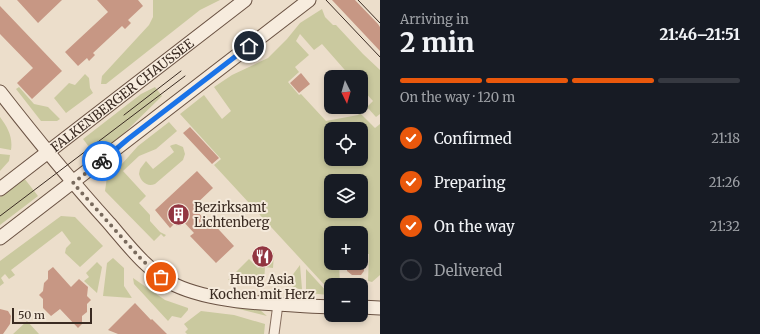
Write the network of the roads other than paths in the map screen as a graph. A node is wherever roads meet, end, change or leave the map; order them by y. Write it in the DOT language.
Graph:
graph roads {
  1 [pos="245,0"];
  2 [pos="309,0"];
  3 [pos="0,92"];
  4 [pos="48,152"];
  5 [pos="73,183"];
  6 [pos="0,189"];
  7 [pos="0,238"];
  8 [pos="278,304"];
  9 [pos="324,307"];
  10 [pos="368,307"];
  11 [pos="380,308"];
  12 [pos="274,334"];
  1 -- 4 [label="main road, FALKENBERGER CHAUSSEE"];
  2 -- 5 [label="main road"];
  3 -- 4 [label="main road"];
  4 -- 5 [label="main road"];
  4 -- 6 [label="main road, FALKENBERGER CHAUSSEE"];
  5 -- 7 [label="main road"];
  5 -- 8 [label="main road"];
  8 -- 9 [label="main road"];
  8 -- 12 [label="street"];
  10 -- 11 [label="main road"];
}
